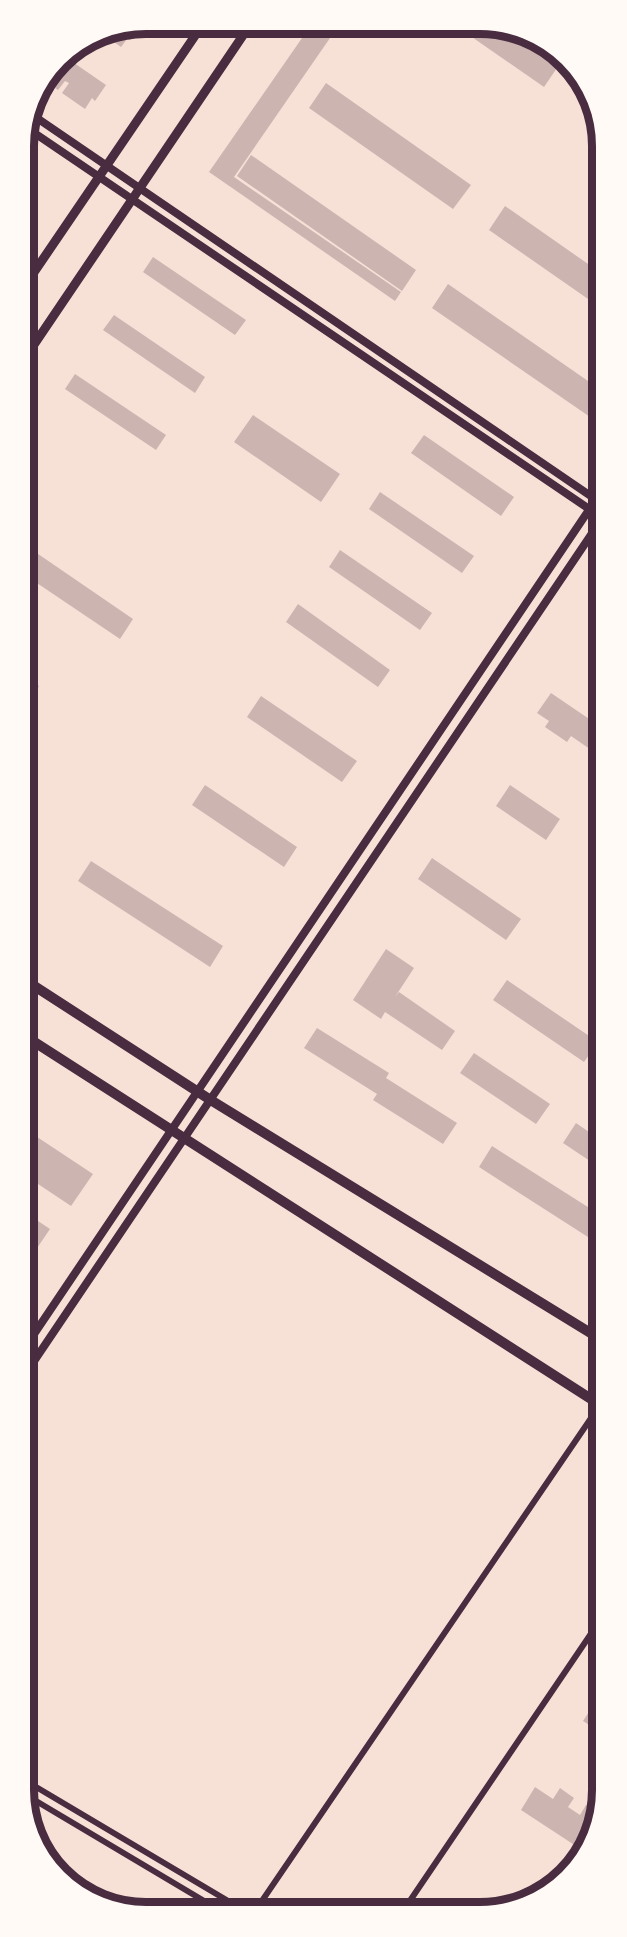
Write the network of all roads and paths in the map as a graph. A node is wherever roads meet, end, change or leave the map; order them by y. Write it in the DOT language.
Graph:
graph roads {
  1 [pos="196,34"];
  2 [pos="244,34"];
  3 [pos="38,119"];
  4 [pos="35,133"];
  5 [pos="106,166"];
  6 [pos="99,177"];
  7 [pos="139,188"];
  8 [pos="131,199"];
  9 [pos="35,271"];
  10 [pos="35,343"];
  11 [pos="592,493"];
  12 [pos="590,509"];
  13 [pos="592,531"];
  14 [pos="34,986"];
  15 [pos="34,1042"];
  16 [pos="197,1091"];
  17 [pos="209,1099"];
  18 [pos="172,1129"];
  19 [pos="184,1137"];
  20 [pos="34,1334"];
  21 [pos="592,1334"];
  22 [pos="34,1361"];
  23 [pos="592,1398"];
  24 [pos="592,1419"];
  25 [pos="592,1632"];
  26 [pos="34,1785"];
  27 [pos="35,1800"];
  28 [pos="206,1902"];
  29 [pos="230,1902"];
  30 [pos="261,1902"];
  31 [pos="409,1902"];
  1 -- 5 [label="main road"];
  2 -- 7 [label="main road"];
  3 -- 5 [label="street"];
  4 -- 6 [label="street"];
  5 -- 6 [label="main road"];
  5 -- 7 [label="street"];
  6 -- 8 [label="street"];
  6 -- 9 [label="main road"];
  7 -- 8 [label="main road"];
  7 -- 11 [label="street"];
  8 -- 10 [label="main road"];
  8 -- 12 [label="street"];
  12 -- 16 [label="street"];
  13 -- 17 [label="street"];
  14 -- 16 [label="main road"];
  15 -- 18 [label="main road"];
  16 -- 17 [label="main road"];
  16 -- 18 [label="street"];
  17 -- 19 [label="street"];
  17 -- 21 [label="main road"];
  18 -- 19 [label="main road"];
  18 -- 20 [label="street"];
  19 -- 22 [label="street"];
  19 -- 23 [label="main road"];
  24 -- 30 [label="street"];
  25 -- 31 [label="street"];
  26 -- 29 [label="street"];
  27 -- 28 [label="street"];
}
